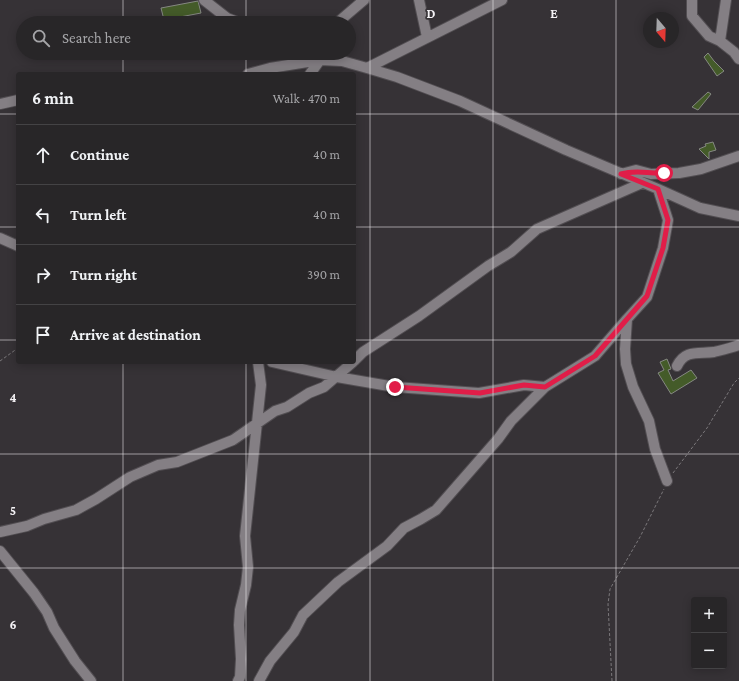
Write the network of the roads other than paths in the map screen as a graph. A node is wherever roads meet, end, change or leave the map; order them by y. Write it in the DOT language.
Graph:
graph roads {
  1 [pos="204,0"];
  2 [pos="364,0"];
  3 [pos="418,0"];
  4 [pos="502,0"];
  5 [pos="692,0"];
  6 [pos="726,0"];
  7 [pos="224,16"];
  8 [pos="345,16"];
  9 [pos="427,37"];
  10 [pos="720,41"];
  11 [pos="739,59"];
  12 [pos="299,60"];
  13 [pos="313,60"];
  14 [pos="336,60"];
  15 [pos="367,68"];
  16 [pos="255,72"];
  17 [pos="310,72"];
  18 [pos="16,100"];
  19 [pos="0,104"];
  20 [pos="739,156"];
  21 [pos="621,174"];
  22 [pos="642,183"];
  23 [pos="658,189"];
  24 [pos="739,216"];
  25 [pos="0,238"];
  26 [pos="16,245"];
  27 [pos="627,319"];
  28 [pos="739,345"];
  29 [pos="356,358"];
  30 [pos="258,364"];
  31 [pos="281,364"];
  32 [pos="350,364"];
  33 [pos="677,366"];
  34 [pos="337,377"];
  35 [pos="545,387"];
  36 [pos="257,424"];
  37 [pos="667,481"];
  38 [pos="0,532"];
  39 [pos="0,551"];
  40 [pos="91,681"];
  41 [pos="238,681"];
  42 [pos="259,681"];
  1 -- 7 [label="street"];
  2 -- 8 [label="street"];
  3 -- 9 [label="street"];
  4 -- 9 [label="street"];
  5 -- 10 [label="street"];
  6 -- 10 [label="street"];
  9 -- 15 [label="street"];
  10 -- 11 [label="street"];
  12 -- 16 [label="street"];
  13 -- 17 [label="street"];
  14 -- 15 [label="street"];
  15 -- 21 [label="street"];
  18 -- 19 [label="street"];
  20 -- 21 [label="street"];
  21 -- 22 [label="street"];
  22 -- 23 [label="street"];
  22 -- 29 [label="street"];
  23 -- 24 [label="street"];
  23 -- 27 [label="street"];
  25 -- 26 [label="street"];
  27 -- 35 [label="street"];
  27 -- 37 [label="street"];
  28 -- 33 [label="street"];
  30 -- 36 [label="street"];
  31 -- 34 [label="street"];
  32 -- 34 [label="street"];
  34 -- 35 [label="street"];
  34 -- 36 [label="street"];
  35 -- 42 [label="street"];
  36 -- 38 [label="street"];
  36 -- 41 [label="street"];
  39 -- 40 [label="street"];
}
